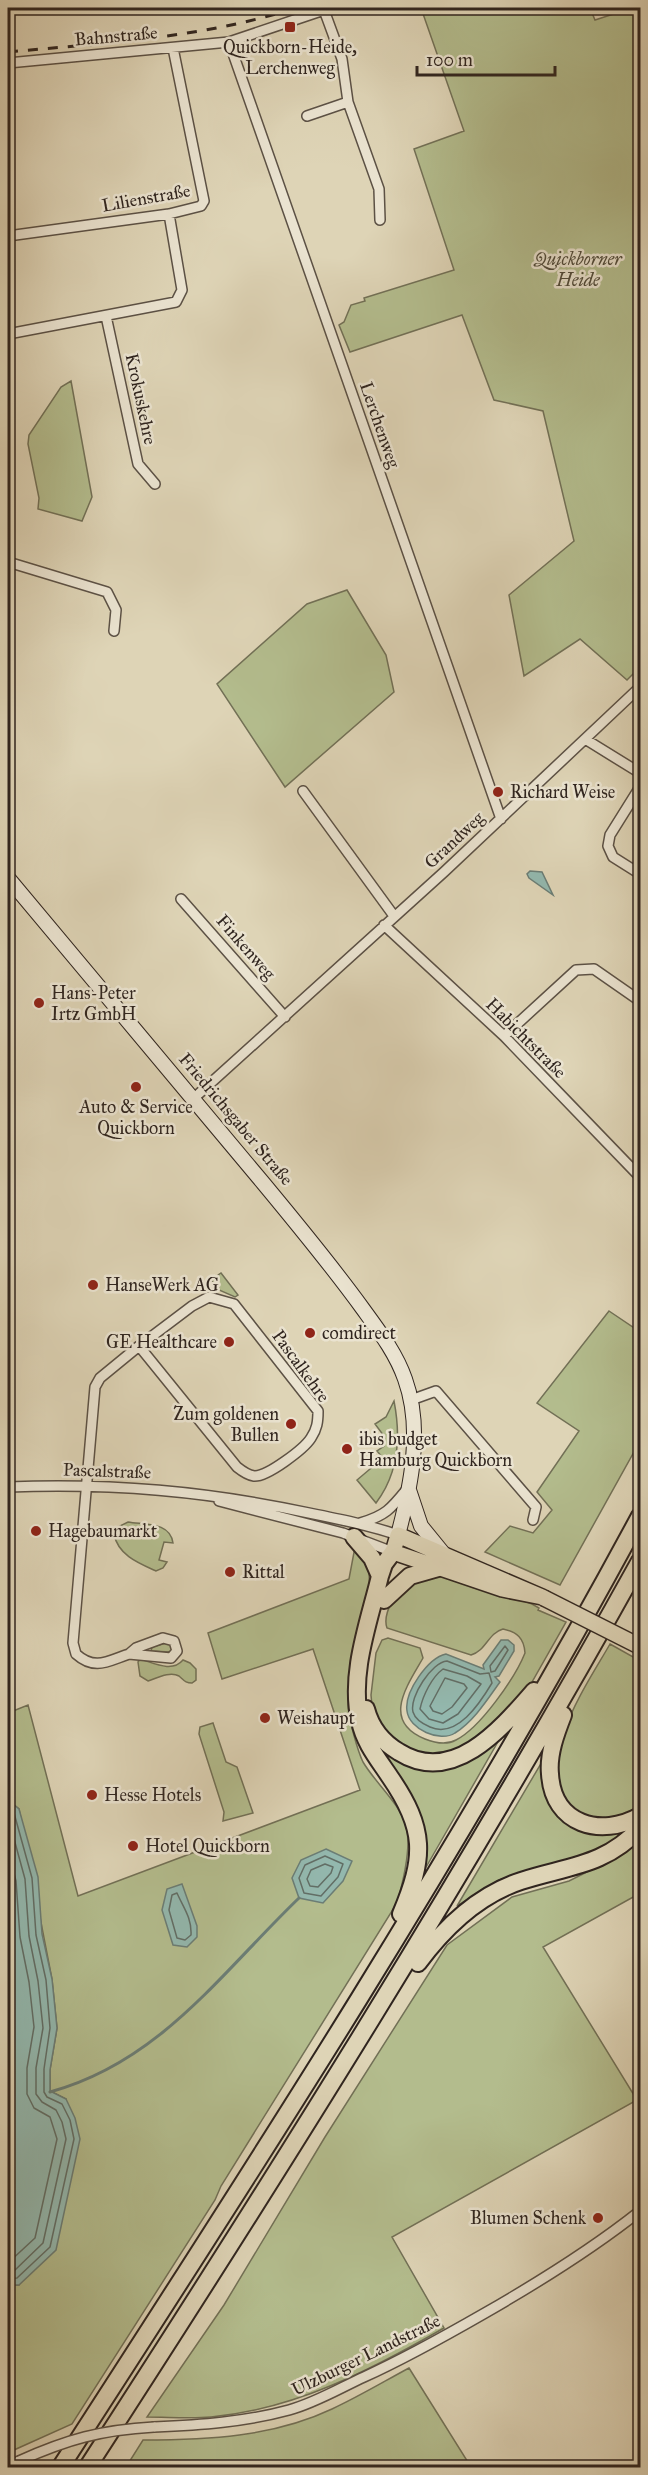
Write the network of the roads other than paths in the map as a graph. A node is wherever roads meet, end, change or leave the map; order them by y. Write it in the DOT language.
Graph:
graph roads {
  1 [pos="327,8"];
  2 [pos="229,42"];
  3 [pos="173,48"];
  4 [pos="8,63"];
  5 [pos="348,102"];
  6 [pos="307,116"];
  7 [pos="169,214"];
  8 [pos="380,220"];
  9 [pos="8,236"];
  10 [pos="106,316"];
  11 [pos="8,334"];
  12 [pos="155,484"];
  13 [pos="8,562"];
  14 [pos="114,631"];
  15 [pos="640,687"];
  16 [pos="585,739"];
  17 [pos="640,773"];
  18 [pos="640,787"];
  19 [pos="303,791"];
  20 [pos="501,819"];
  21 [pos="640,874"];
  22 [pos="8,878"];
  23 [pos="181,898"];
  24 [pos="394,916"];
  25 [pos="384,925"];
  26 [pos="640,1001"];
  27 [pos="285,1017"];
  28 [pos="504,1036"];
  29 [pos="193,1099"];
  30 [pos="640,1177"];
  31 [pos="139,1346"];
  32 [pos="411,1400"];
  33 [pos="86,1485"];
  34 [pos="8,1487"];
  35 [pos="408,1487"];
  36 [pos="206,1495"];
  37 [pos="640,1516"];
  38 [pos="533,1520"];
  39 [pos="357,1530"];
  40 [pos="398,1535"];
  41 [pos="393,1552"];
  42 [pos="441,1561"];
  43 [pos="640,1561"];
  44 [pos="380,1576"];
  45 [pos="384,1600"];
  46 [pos="640,1647"];
  47 [pos="129,1654"];
  48 [pos="562,1659"];
  49 [pos="575,1680"];
  50 [pos="640,1816"];
  51 [pos="640,1828"];
  52 [pos="380,1966"];
  53 [pos="385,1999"];
  54 [pos="640,2211"];
  55 [pos="8,2468"];
  56 [pos="60,2468"];
  57 [pos="87,2468"];
  1 -- 2 [label="street, Bahnstraße"];
  1 -- 5 [label="street"];
  2 -- 3 [label="street, Bahnstraße"];
  2 -- 20 [label="street, Lerchenweg"];
  3 -- 4 [label="street, Bahnstraße"];
  3 -- 7 [label="street, Lilienstraße"];
  5 -- 6 [label="street"];
  5 -- 8 [label="street"];
  7 -- 9 [label="street, Lilienstraße"];
  7 -- 10 [label="street"];
  10 -- 11 [label="street"];
  10 -- 12 [label="street, Krokuskehre"];
  13 -- 14 [label="street"];
  15 -- 16 [label="street, Grandweg"];
  16 -- 17 [label="street"];
  16 -- 20 [label="street, Grandweg"];
  18 -- 21 [label="street"];
  19 -- 24 [label="street"];
  20 -- 24 [label="street, Grandweg"];
  22 -- 29 [label="main road, Friedrichsgaber Straße"];
  23 -- 27 [label="street, Finkenweg"];
  24 -- 25 [label="street, Grandweg"];
  25 -- 27 [label="street, Grandweg"];
  25 -- 28 [label="street, Habichtstraße"];
  26 -- 28 [label="street"];
  27 -- 29 [label="street, Grandweg"];
  28 -- 30 [label="street, Habichtstraße"];
  29 -- 32 [label="main road, Friedrichsgaber Straße"];
  31 -- 31 [label="street, Pascalkehre"];
  31 -- 33 [label="street"];
  32 -- 35 [label="main road, Friedrichsgaber Straße"];
  32 -- 38 [label="street"];
  33 -- 34 [label="street, Pascalstraße"];
  33 -- 36 [label="street, Pascalstraße"];
  33 -- 47 [label="street"];
  35 -- 39 [label="street"];
  35 -- 40 [label="main road, Friedrichsgaber Straße"];
  35 -- 42 [label="main road, Friedrichsgaber Straße"];
  36 -- 39 [label="street, Pascalstraße"];
  36 -- 39 [label="street, Pascalstraße"];
  37 -- 48 [label="highway"];
  39 -- 40 [label="street, Pascalstraße"];
  39 -- 41 [label="street, Pascalstraße"];
  39 -- 44 [label="highway"];
  40 -- 41 [label="main road, Friedrichsgaber Straße"];
  40 -- 42 [label="main road"];
  41 -- 42 [label="main road"];
  41 -- 44 [label="highway"];
  41 -- 45 [label="highway"];
  42 -- 45 [label="highway"];
  42 -- 46 [label="main road, bridge"];
  43 -- 49 [label="highway"];
  44 -- 52 [label="highway"];
  45 -- 48 [label="highway"];
  48 -- 52 [label="highway"];
  49 -- 50 [label="highway"];
  49 -- 53 [label="highway"];
  51 -- 53 [label="highway"];
  52 -- 56 [label="highway"];
  53 -- 57 [label="highway"];
  54 -- 55 [label="street, Ulzburger Landstraße, bridge"];
}
